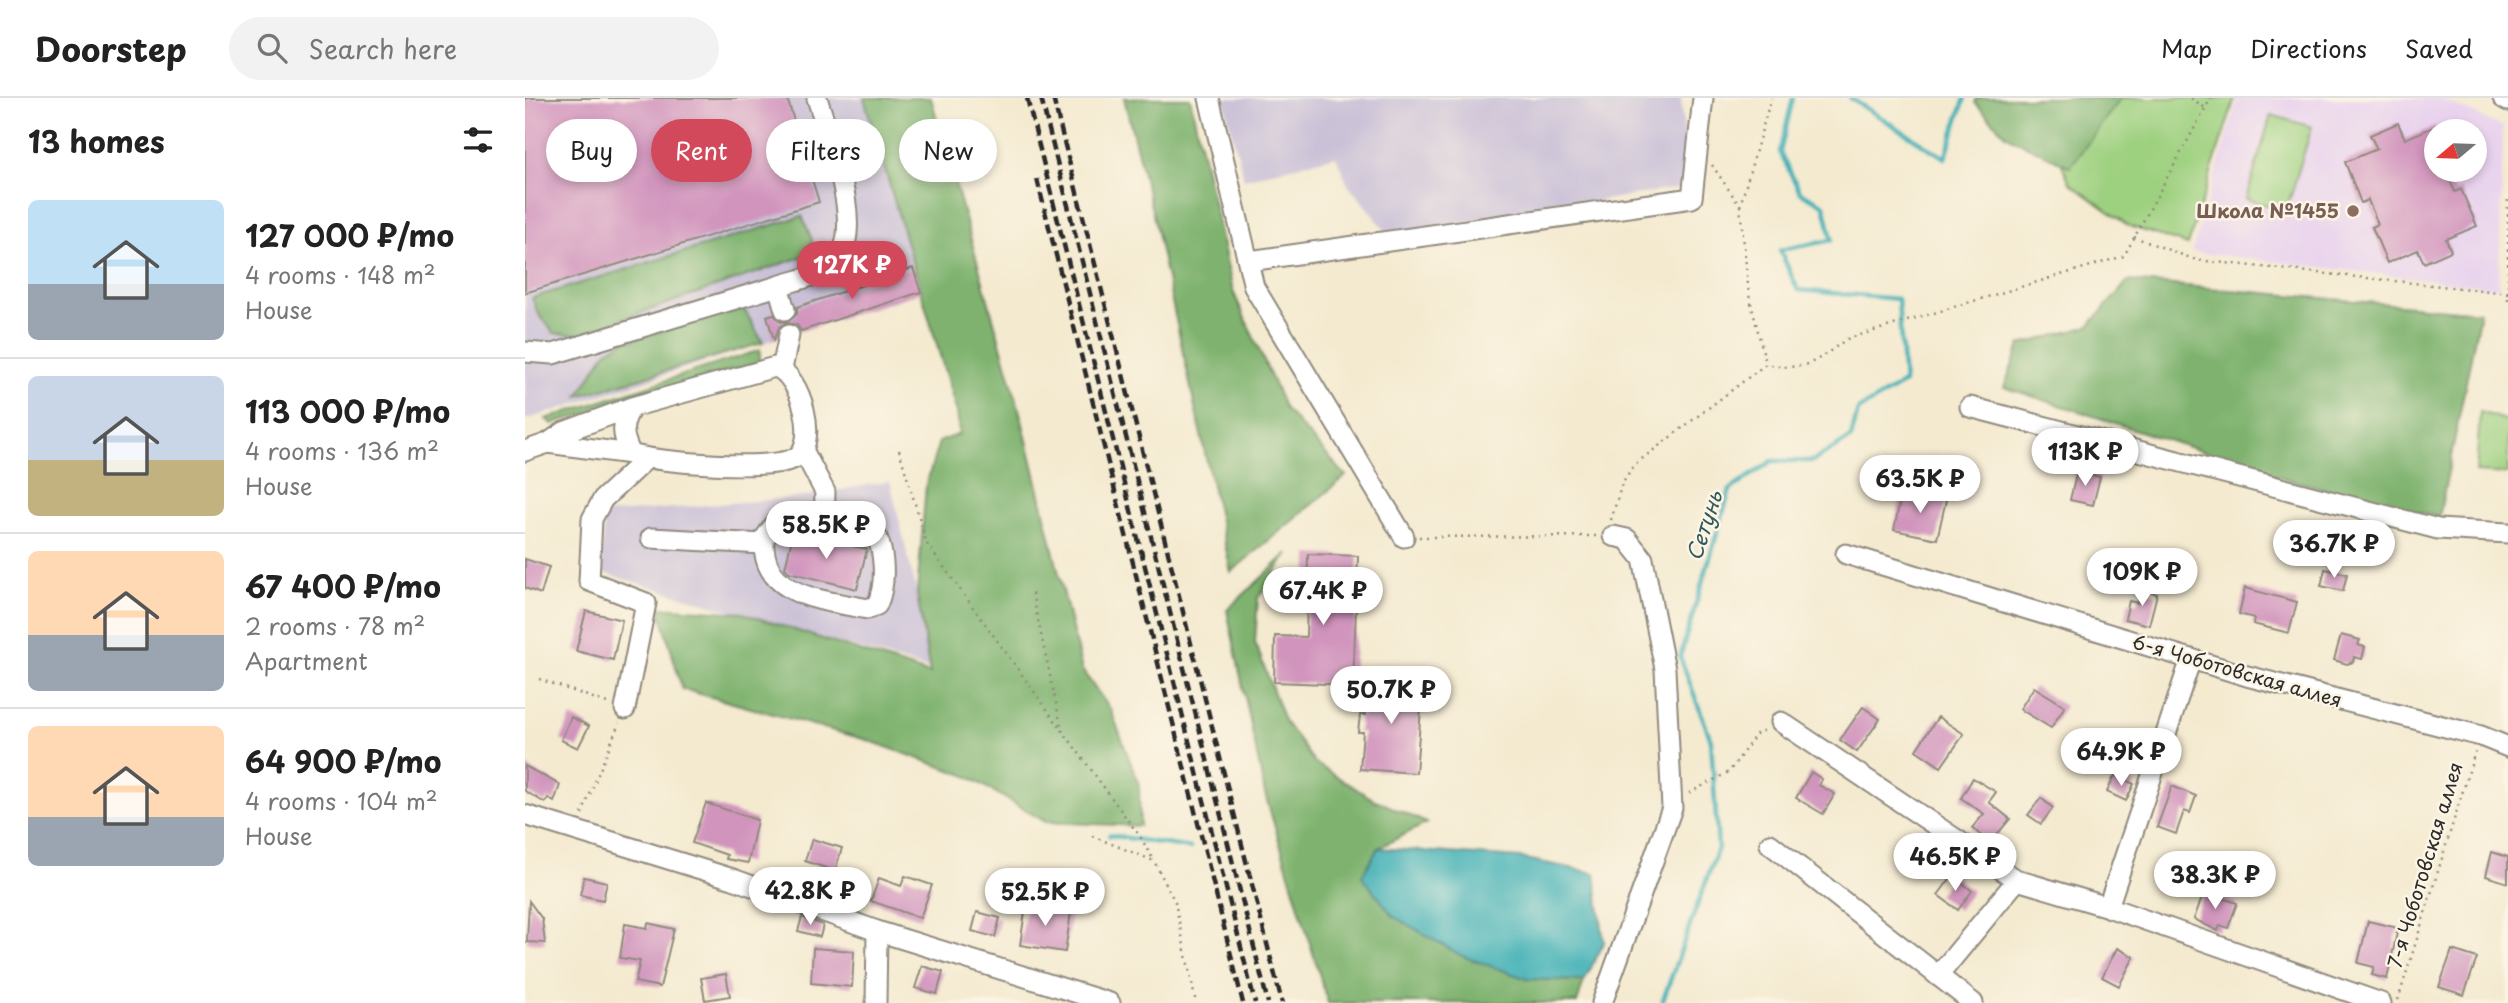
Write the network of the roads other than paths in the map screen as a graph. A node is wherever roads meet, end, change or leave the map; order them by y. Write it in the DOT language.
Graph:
graph roads {
  1 [pos="817,98"];
  2 [pos="1209,98"];
  3 [pos="1703,98"];
  4 [pos="2503,98"];
  5 [pos="2508,101"];
  6 [pos="1249,261"];
  7 [pos="778,286"];
  8 [pos="785,310"];
  9 [pos="789,335"];
  10 [pos="525,352"];
  11 [pos="782,369"];
  12 [pos="632,407"];
  13 [pos="1971,407"];
  14 [pos="548,443"];
  15 [pos="803,450"];
  16 [pos="525,451"];
  17 [pos="638,456"];
  18 [pos="824,523"];
  19 [pos="2508,533"];
  20 [pos="1613,536"];
  21 [pos="1404,537"];
  22 [pos="652,538"];
  23 [pos="763,544"];
  24 [pos="1846,554"];
  25 [pos="2191,659"];
  26 [pos="622,716"];
  27 [pos="1781,722"];
  28 [pos="2508,747"];
  29 [pos="525,815"];
  30 [pos="1770,844"];
  31 [pos="2017,880"];
  32 [pos="2108,907"];
  33 [pos="877,931"];
  34 [pos="1938,976"];
  35 [pos="876,1003"];
  36 [pos="1110,1003"];
  37 [pos="1602,1003"];
  38 [pos="1973,1003"];
  39 [pos="2381,1003"];
  1 -- 7 [label="street"];
  2 -- 6 [label="street"];
  3 -- 6 [label="street"];
  4 -- 5 [label="street"];
  6 -- 21 [label="street"];
  7 -- 8 [label="street"];
  7 -- 10 [label="street"];
  9 -- 11 [label="street"];
  11 -- 12 [label="street"];
  11 -- 15 [label="street"];
  12 -- 14 [label="street"];
  12 -- 17 [label="street"];
  13 -- 19 [label="street"];
  14 -- 16 [label="street"];
  14 -- 17 [label="street"];
  15 -- 17 [label="street"];
  15 -- 18 [label="street"];
  17 -- 26 [label="street"];
  18 -- 23 [label="street"];
  18 -- 23 [label="street"];
  20 -- 37 [label="street"];
  22 -- 23 [label="street"];
  24 -- 25 [label="street, 6-я Чоботовская аллея"];
  25 -- 28 [label="street, 6-я Чоботовская аллея"];
  25 -- 32 [label="street"];
  27 -- 31 [label="street"];
  29 -- 33 [label="street"];
  30 -- 34 [label="street"];
  31 -- 32 [label="street"];
  31 -- 34 [label="street"];
  32 -- 39 [label="street"];
  33 -- 35 [label="street"];
  33 -- 36 [label="street"];
  34 -- 38 [label="street"];
}
